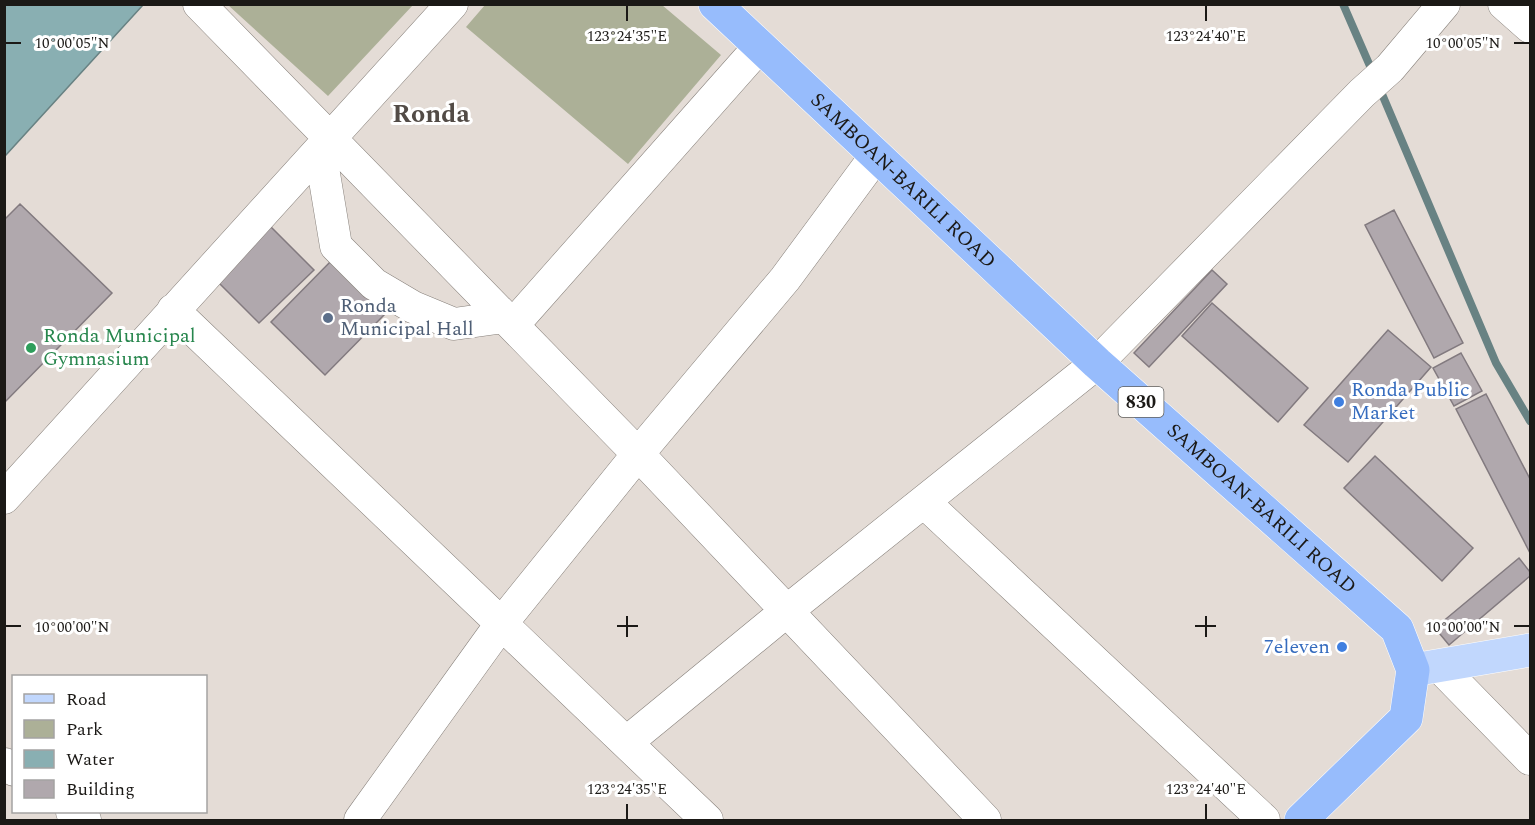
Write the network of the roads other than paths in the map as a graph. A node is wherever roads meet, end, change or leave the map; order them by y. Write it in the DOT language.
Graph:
graph roads {
  1 [pos="200,4"];
  2 [pos="452,4"];
  3 [pos="715,4"];
  4 [pos="1444,4"];
  5 [pos="1504,4"];
  6 [pos="1530,27"];
  7 [pos="760,46"];
  8 [pos="325,144"];
  9 [pos="875,157"];
  10 [pos="173,310"];
  11 [pos="509,321"];
  12 [pos="1097,363"];
  13 [pos="638,454"];
  14 [pos="4,498"];
  15 [pos="924,501"];
  16 [pos="788,610"];
  17 [pos="501,624"];
  18 [pos="1530,650"];
  19 [pos="1426,668"];
  20 [pos="627,742"];
  21 [pos="1530,759"];
  22 [pos="360,820"];
  23 [pos="707,820"];
  24 [pos="985,820"];
  25 [pos="1264,820"];
  26 [pos="1300,820"];
  1 -- 8 [label="street"];
  2 -- 8 [label="street"];
  3 -- 7 [label="highway, SAMBOAN-BARILI ROAD / 830"];
  4 -- 12 [label="street"];
  5 -- 6 [label="street"];
  7 -- 9 [label="highway, SAMBOAN-BARILI ROAD / 830"];
  7 -- 11 [label="street"];
  8 -- 10 [label="street"];
  8 -- 11 [label="street"];
  8 -- 11 [label="street"];
  9 -- 12 [label="highway, SAMBOAN-BARILI ROAD / 830"];
  9 -- 13 [label="street"];
  10 -- 14 [label="street"];
  10 -- 17 [label="street"];
  11 -- 13 [label="street"];
  12 -- 15 [label="street"];
  12 -- 19 [label="highway, SAMBOAN-BARILI ROAD / 830"];
  13 -- 16 [label="street"];
  13 -- 17 [label="street"];
  15 -- 16 [label="street"];
  15 -- 25 [label="street"];
  16 -- 20 [label="street"];
  16 -- 24 [label="street"];
  17 -- 20 [label="street"];
  17 -- 22 [label="street"];
  18 -- 19 [label="main road"];
  19 -- 21 [label="street"];
  19 -- 26 [label="highway, SAMBOAN-BARILI ROAD / 830"];
  20 -- 23 [label="street"];
}
